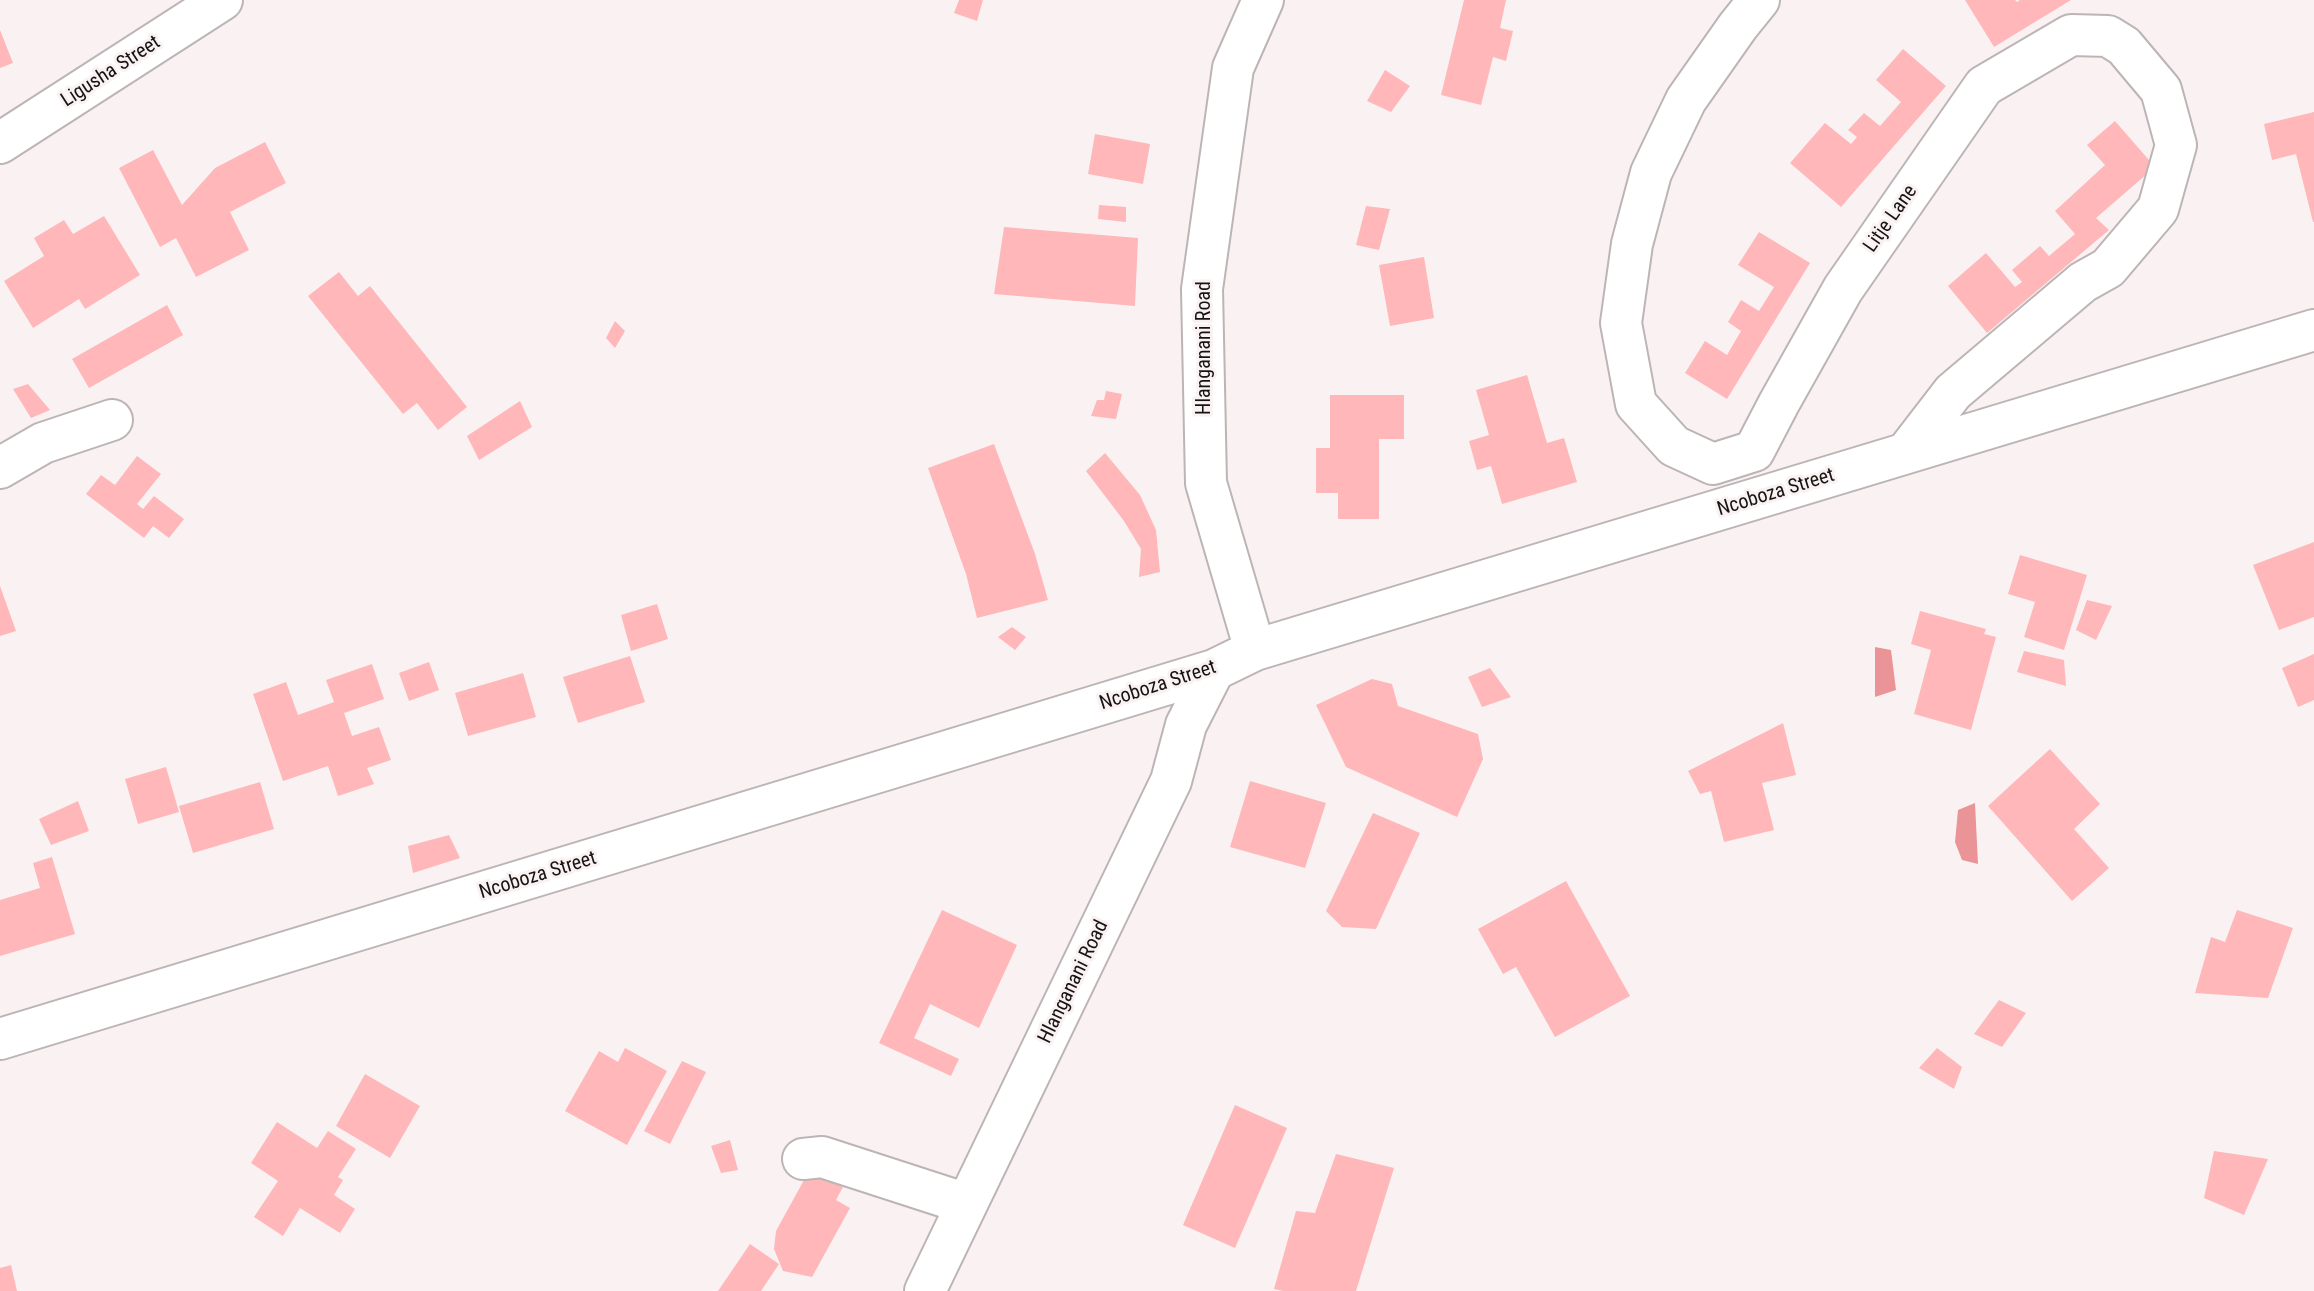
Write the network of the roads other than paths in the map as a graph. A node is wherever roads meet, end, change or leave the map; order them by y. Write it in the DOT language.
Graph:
graph roads {
  1 [pos="222,0"];
  2 [pos="1263,0"];
  3 [pos="1759,0"];
  4 [pos="0,143"];
  5 [pos="2314,330"];
  6 [pos="112,420"];
  7 [pos="1906,453"];
  8 [pos="0,468"];
  9 [pos="1255,650"];
  10 [pos="1214,670"];
  11 [pos="0,1039"];
  12 [pos="803,1159"];
  13 [pos="967,1204"];
  14 [pos="925,1291"];
  1 -- 4 [label="street, Ligusha Street"];
  2 -- 9 [label="street, Hlanganani Road"];
  3 -- 7 [label="street, Litje Lane"];
  5 -- 7 [label="street, Ncoboza Street"];
  6 -- 8 [label="street"];
  7 -- 9 [label="street, Ncoboza Street"];
  9 -- 10 [label="street, Ncoboza Street"];
  10 -- 11 [label="street, Ncoboza Street"];
  10 -- 13 [label="street, Hlanganani Road"];
  12 -- 13 [label="street"];
  13 -- 14 [label="street, Hlanganani Road"];
}
